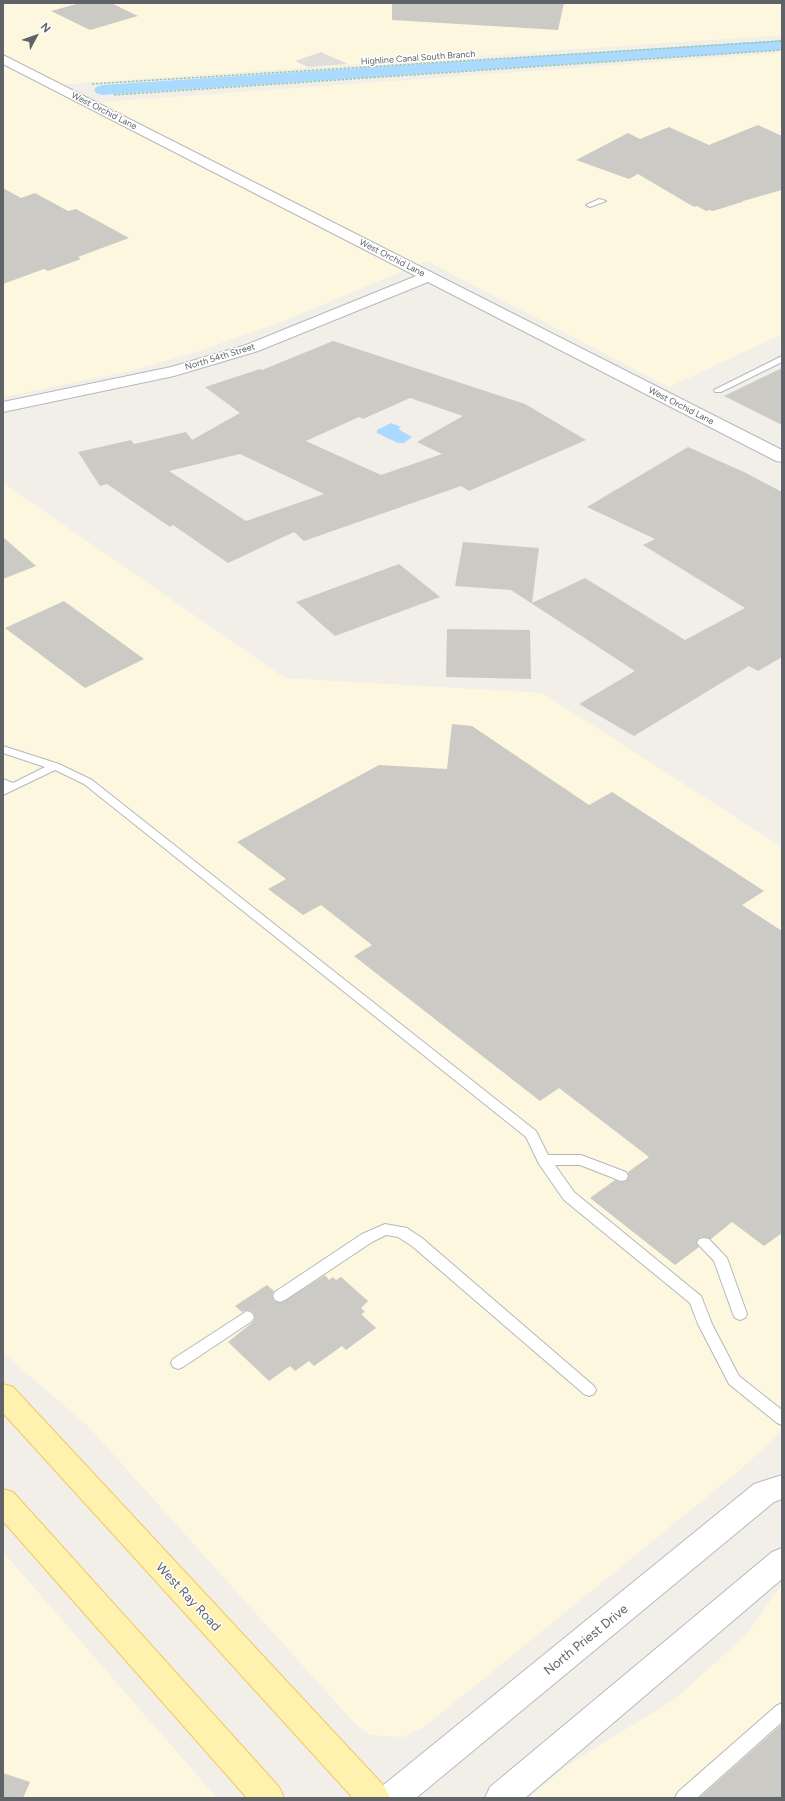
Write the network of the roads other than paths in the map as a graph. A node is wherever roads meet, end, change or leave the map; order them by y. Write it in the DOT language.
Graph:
graph roads {
  1 [pos="3,59"];
  2 [pos="602,202"];
  3 [pos="590,205"];
  4 [pos="428,277"];
  5 [pos="782,359"];
  6 [pos="718,390"];
  7 [pos="3,408"];
  8 [pos="782,457"];
  9 [pos="3,749"];
  10 [pos="55,766"];
  11 [pos="6,786"];
  12 [pos="544,1160"];
  13 [pos="621,1176"];
  14 [pos="704,1243"];
  15 [pos="280,1296"];
  16 [pos="740,1314"];
  17 [pos="247,1317"];
  18 [pos="178,1363"];
  19 [pos="589,1390"];
  20 [pos="3,1395"];
  21 [pos="782,1418"];
  22 [pos="782,1487"];
  23 [pos="3,1500"];
  24 [pos="782,1561"];
  25 [pos="782,1711"];
  26 [pos="268,1798"];
  27 [pos="374,1798"];
  28 [pos="392,1798"];
  29 [pos="501,1798"];
  30 [pos="684,1798"];
  1 -- 4 [label="street, West Orchid Lane"];
  2 -- 3 [label="lane"];
  4 -- 7 [label="street, North 54th Street"];
  4 -- 8 [label="street, West Orchid Lane"];
  5 -- 6 [label="lane"];
  9 -- 10 [label="lane"];
  10 -- 11 [label="lane"];
  10 -- 12 [label="lane"];
  12 -- 13 [label="lane"];
  12 -- 21 [label="lane"];
  14 -- 16 [label="lane"];
  15 -- 19 [label="lane"];
  17 -- 18 [label="lane"];
  20 -- 27 [label="main road, West Ray Road"];
  22 -- 28 [label="street, North Priest Drive"];
  23 -- 26 [label="main road"];
  24 -- 29 [label="street"];
  25 -- 30 [label="lane"];
}
